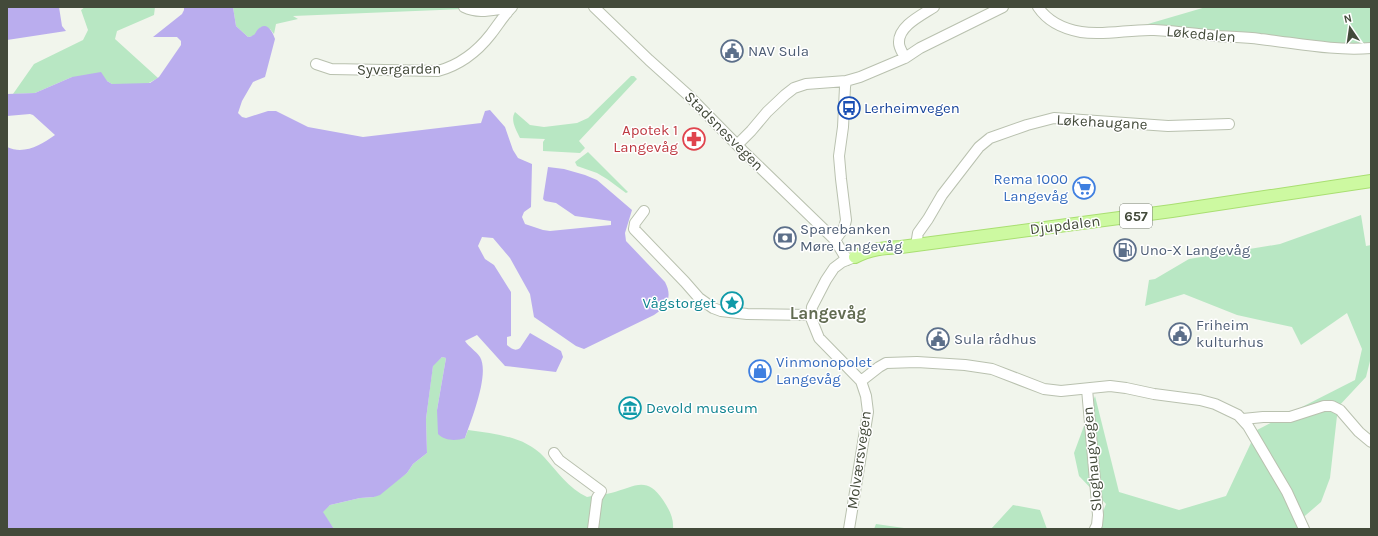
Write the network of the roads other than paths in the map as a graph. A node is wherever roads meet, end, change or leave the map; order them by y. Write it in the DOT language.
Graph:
graph roads {
  1 [pos="464,7"];
  2 [pos="934,7"];
  3 [pos="1002,7"];
  4 [pos="1038,7"];
  5 [pos="599,8"];
  6 [pos="510,10"];
  7 [pos="1371,48"];
  8 [pos="905,58"];
  9 [pos="316,64"];
  10 [pos="846,81"];
  11 [pos="1230,124"];
  12 [pos="737,145"];
  13 [pos="1371,181"];
  14 [pos="644,211"];
  15 [pos="836,240"];
  16 [pos="916,245"];
  17 [pos="851,258"];
  18 [pos="811,315"];
  19 [pos="861,381"];
  20 [pos="1086,389"];
  21 [pos="1243,419"];
  22 [pos="1371,442"];
  23 [pos="554,452"];
  24 [pos="592,529"];
  25 [pos="849,529"];
  26 [pos="1094,529"];
  27 [pos="1304,529"];
  1 -- 6 [label="street, Syvergarden"];
  2 -- 8 [label="street"];
  3 -- 8 [label="street"];
  4 -- 7 [label="street, Løkedalen"];
  5 -- 12 [label="street, Stadsnesvegen"];
  6 -- 9 [label="street, Syvergarden"];
  8 -- 10 [label="street"];
  10 -- 12 [label="street"];
  10 -- 15 [label="street"];
  11 -- 16 [label="street, Løkehaugane"];
  12 -- 15 [label="street, Stadsnesvegen"];
  13 -- 16 [label="main road, Djupdalen / 657"];
  14 -- 18 [label="street"];
  15 -- 17 [label="street, Stadsnesvegen"];
  16 -- 17 [label="main road, Djupdalen / 657"];
  17 -- 18 [label="street"];
  18 -- 19 [label="street, Molværsvegen"];
  19 -- 20 [label="street, Sloghaugvegen"];
  19 -- 25 [label="street, Molværsvegen"];
  20 -- 21 [label="street, Sloghaugvegen"];
  20 -- 26 [label="street, Sloghaugvegen"];
  21 -- 22 [label="street"];
  21 -- 27 [label="street, Sloghaugvegen"];
  23 -- 24 [label="street"];
}
